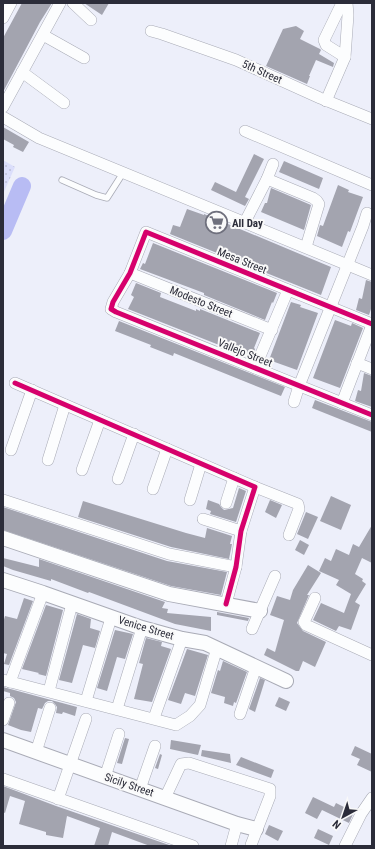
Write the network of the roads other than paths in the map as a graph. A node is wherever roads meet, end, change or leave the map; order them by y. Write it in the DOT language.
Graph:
graph roads {
  1 [pos="11,3"];
  2 [pos="60,3"];
  3 [pos="342,3"];
  4 [pos="347,3"];
  5 [pos="75,4"];
  6 [pos="3,18"];
  7 [pos="91,20"];
  8 [pos="151,31"];
  9 [pos="43,35"];
  10 [pos="345,57"];
  11 [pos="84,58"];
  12 [pos="22,72"];
  13 [pos="326,100"];
  14 [pos="64,103"];
  15 [pos="3,107"];
  16 [pos="3,116"];
  17 [pos="372,119"];
  18 [pos="245,131"];
  19 [pos="273,164"];
  20 [pos="123,172"];
  21 [pos="267,179"];
  22 [pos="62,180"];
  23 [pos="372,185"];
  24 [pos="367,213"];
  25 [pos="245,222"];
  26 [pos="368,228"];
  27 [pos="306,247"];
  28 [pos="348,265"];
  29 [pos="130,273"];
  30 [pos="372,275"];
  31 [pos="288,290"];
  32 [pos="331,308"];
  33 [pos="372,325"];
  34 [pos="272,330"];
  35 [pos="357,363"];
  36 [pos="255,368"];
  37 [pos="372,369"];
  38 [pos="15,383"];
  39 [pos="299,386"];
  40 [pos="32,390"];
  41 [pos="294,402"];
  42 [pos="342,403"];
  43 [pos="65,405"];
  44 [pos="372,415"];
  45 [pos="100,420"];
  46 [pos="134,434"];
  47 [pos="167,449"];
  48 [pos="11,450"];
  49 [pos="48,460"];
  50 [pos="201,464"];
  51 [pos="82,470"];
  52 [pos="234,478"];
  53 [pos="118,479"];
  54 [pos="255,487"];
  55 [pos="153,490"];
  56 [pos="3,500"];
  57 [pos="190,500"];
  58 [pos="226,503"];
  59 [pos="203,519"];
  60 [pos="241,531"];
  61 [pos="289,535"];
  62 [pos="3,538"];
  63 [pos="236,567"];
  64 [pos="275,576"];
  65 [pos="3,581"];
  66 [pos="42,593"];
  67 [pos="315,598"];
  68 [pos="72,604"];
  69 [pos="226,604"];
  70 [pos="260,611"];
  71 [pos="111,618"];
  72 [pos="142,628"];
  73 [pos="252,629"];
  74 [pos="182,639"];
  75 [pos="217,648"];
  76 [pos="372,655"];
  77 [pos="256,667"];
  78 [pos="7,681"];
  79 [pos="286,681"];
  80 [pos="49,691"];
  81 [pos="86,701"];
  82 [pos="9,704"];
  83 [pos="50,708"];
  84 [pos="117,709"];
  85 [pos="240,714"];
  86 [pos="154,718"];
  87 [pos="86,719"];
  88 [pos="3,720"];
  89 [pos="120,734"];
  90 [pos="3,740"];
  91 [pos="155,746"];
  92 [pos="36,752"];
  93 [pos="70,764"];
  94 [pos="105,777"];
  95 [pos="3,779"];
  96 [pos="140,789"];
  97 [pos="165,798"];
  98 [pos="372,798"];
  99 [pos="58,799"];
  100 [pos="237,824"];
  101 [pos="256,829"];
  102 [pos="232,843"];
  103 [pos="194,846"];
  104 [pos="252,846"];
  105 [pos="345,846"];
  1 -- 6 [label="street"];
  2 -- 9 [label="street"];
  3 -- 10 [label="street"];
  4 -- 10 [label="street"];
  5 -- 7 [label="street"];
  8 -- 13 [label="street, 5th Street"];
  9 -- 11 [label="street"];
  9 -- 12 [label="street"];
  10 -- 13 [label="street"];
  12 -- 14 [label="street"];
  12 -- 15 [label="street"];
  13 -- 17 [label="street, 5th Street"];
  16 -- 20 [label="street"];
  18 -- 23 [label="street"];
  19 -- 21 [label="street"];
  20 -- 22 [label="lane"];
  20 -- 25 [label="street"];
  21 -- 25 [label="street"];
  21 -- 27 [label="street"];
  24 -- 26 [label="street"];
  25 -- 27 [label="street"];
  26 -- 28 [label="street"];
  27 -- 28 [label="street"];
  28 -- 30 [label="street"];
  28 -- 32 [label="street"];
  29 -- 31 [label="street, Mesa Street"];
  29 -- 34 [label="street, Modesto Street"];
  29 -- 36 [label="street, Vallejo Street"];
  31 -- 32 [label="street, Mesa Street"];
  31 -- 34 [label="street"];
  32 -- 33 [label="street, Mesa Street"];
  32 -- 39 [label="street"];
  33 -- 35 [label="street"];
  34 -- 36 [label="street"];
  35 -- 37 [label="street"];
  35 -- 42 [label="street"];
  36 -- 39 [label="street, Vallejo Street"];
  38 -- 40 [label="street"];
  39 -- 41 [label="street"];
  39 -- 42 [label="street, Vallejo Street"];
  40 -- 43 [label="street"];
  40 -- 48 [label="street"];
  42 -- 44 [label="street, Vallejo Street"];
  43 -- 45 [label="street"];
  43 -- 49 [label="street"];
  45 -- 46 [label="street"];
  45 -- 51 [label="street"];
  46 -- 47 [label="street"];
  46 -- 53 [label="street"];
  47 -- 50 [label="street"];
  47 -- 55 [label="street"];
  50 -- 52 [label="street"];
  50 -- 57 [label="street"];
  52 -- 54 [label="street"];
  52 -- 58 [label="street"];
  54 -- 60 [label="street"];
  54 -- 61 [label="street"];
  56 -- 63 [label="street"];
  59 -- 60 [label="street"];
  60 -- 63 [label="street"];
  62 -- 69 [label="street"];
  63 -- 69 [label="street"];
  64 -- 70 [label="street"];
  65 -- 66 [label="street, Venice Street"];
  66 -- 68 [label="street, Venice Street"];
  66 -- 78 [label="street"];
  67 -- 76 [label="street"];
  68 -- 71 [label="street, Venice Street"];
  68 -- 80 [label="street"];
  69 -- 70 [label="street"];
  70 -- 73 [label="street"];
  71 -- 72 [label="street, Venice Street"];
  71 -- 81 [label="street"];
  72 -- 74 [label="street, Venice Street"];
  72 -- 84 [label="street"];
  74 -- 75 [label="street, Venice Street"];
  74 -- 86 [label="street"];
  75 -- 77 [label="street, Venice Street"];
  75 -- 86 [label="street"];
  77 -- 79 [label="street, Venice Street"];
  77 -- 85 [label="street"];
  78 -- 80 [label="street"];
  80 -- 81 [label="street"];
  81 -- 84 [label="street"];
  82 -- 88 [label="street"];
  83 -- 92 [label="street"];
  84 -- 86 [label="street"];
  87 -- 93 [label="street"];
  89 -- 94 [label="street"];
  90 -- 92 [label="street, Sicily Street"];
  91 -- 96 [label="street"];
  92 -- 93 [label="street, Sicily Street"];
  93 -- 94 [label="street, Sicily Street"];
  93 -- 99 [label="street"];
  94 -- 96 [label="street, Sicily Street"];
  95 -- 99 [label="street"];
  96 -- 97 [label="street, Sicily Street"];
  97 -- 100 [label="street, Sicily Street"];
  97 -- 101 [label="street"];
  98 -- 105 [label="street"];
  99 -- 103 [label="street"];
  100 -- 101 [label="street, Sicily Street"];
  100 -- 102 [label="street"];
  101 -- 104 [label="street"];
  102 -- 104 [label="street"];
}
